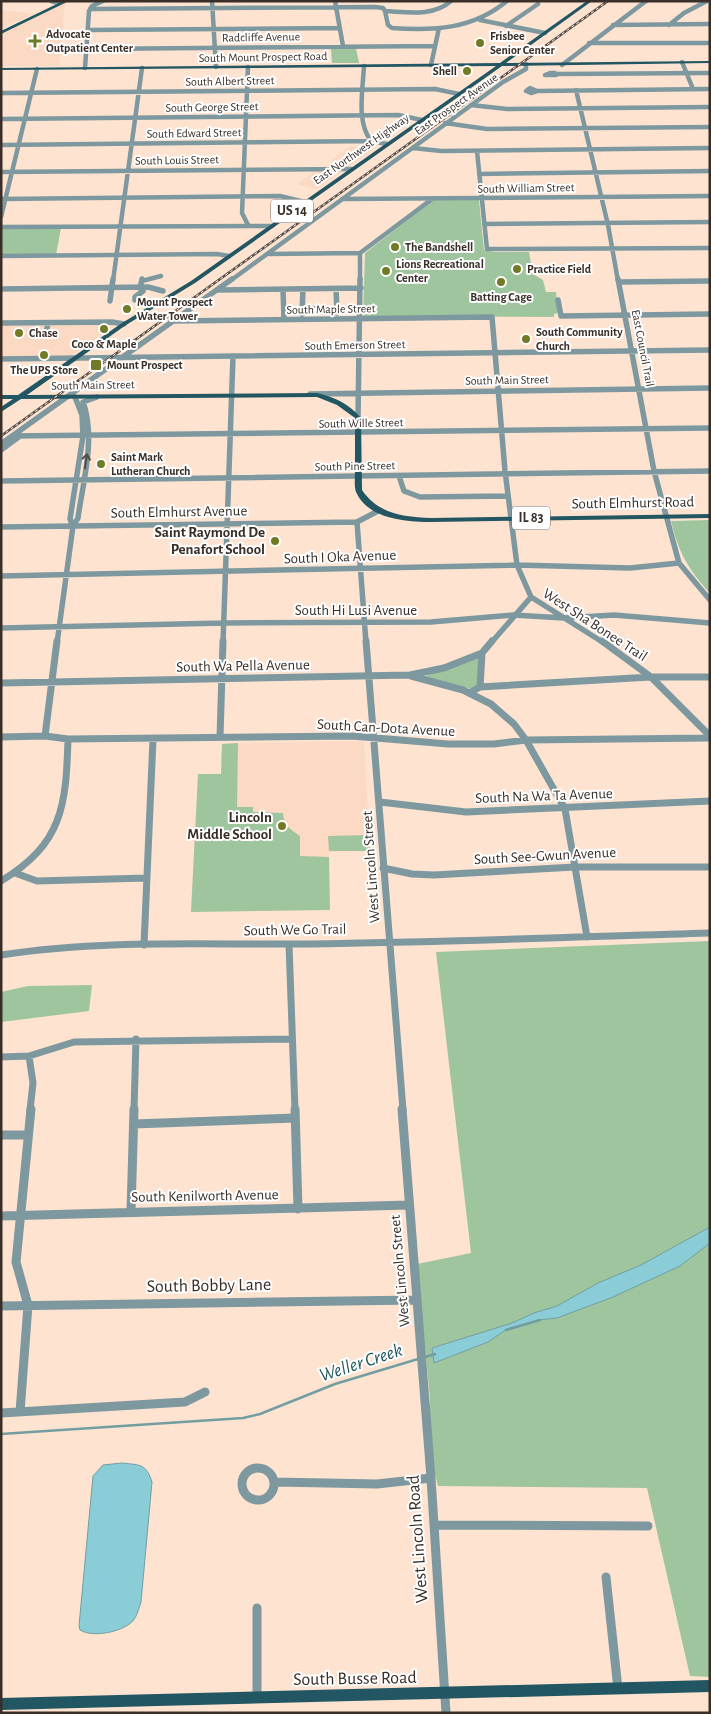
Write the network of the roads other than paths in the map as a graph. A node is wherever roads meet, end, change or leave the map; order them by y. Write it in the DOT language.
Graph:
graph roads {
  1 [pos="51,1"];
  2 [pos="103,1"];
  3 [pos="212,1"];
  4 [pos="335,1"];
  5 [pos="451,1"];
  6 [pos="507,1"];
  7 [pos="590,1"];
  8 [pos="646,1"];
  9 [pos="707,1"];
  10 [pos="63,2"];
  11 [pos="538,4"];
  12 [pos="213,8"];
  13 [pos="336,8"];
  14 [pos="90,9"];
  15 [pos="385,11"];
  16 [pos="480,20"];
  17 [pos="710,24"];
  18 [pos="612,25"];
  19 [pos="669,25"];
  20 [pos="506,26"];
  21 [pos="339,28"];
  22 [pos="439,28"];
  23 [pos="214,29"];
  24 [pos="88,30"];
  25 [pos="1,31"];
  26 [pos="545,33"];
  27 [pos="710,42"];
  28 [pos="589,44"];
  29 [pos="343,46"];
  30 [pos="435,46"];
  31 [pos="215,48"];
  32 [pos="87,49"];
  33 [pos="710,62"];
  34 [pos="683,63"];
  35 [pos="501,64"];
  36 [pos="563,64"];
  37 [pos="431,65"];
  38 [pos="364,66"];
  39 [pos="216,67"];
  40 [pos="248,67"];
  41 [pos="526,67"];
  42 [pos="85,68"];
  43 [pos="142,68"];
  44 [pos="1,69"];
  45 [pos="37,69"];
  46 [pos="687,73"];
  47 [pos="710,73"];
  48 [pos="556,74"];
  49 [pos="693,89"];
  50 [pos="710,89"];
  51 [pos="364,90"];
  52 [pos="576,90"];
  53 [pos="247,91"];
  54 [pos="537,91"];
  55 [pos="138,92"];
  56 [pos="31,93"];
  57 [pos="1,94"];
  58 [pos="459,94"];
  59 [pos="473,105"];
  60 [pos="710,107"];
  61 [pos="581,108"];
  62 [pos="364,115"];
  63 [pos="246,116"];
  64 [pos="134,118"];
  65 [pos="1,119"];
  66 [pos="25,119"];
  67 [pos="422,120"];
  68 [pos="447,124"];
  69 [pos="710,127"];
  70 [pos="586,128"];
  71 [pos="371,141"];
  72 [pos="245,142"];
  73 [pos="18,144"];
  74 [pos="131,144"];
  75 [pos="387,144"];
  76 [pos="1,145"];
  77 [pos="414,148"];
  78 [pos="710,148"];
  79 [pos="592,149"];
  80 [pos="477,151"];
  81 [pos="244,169"];
  82 [pos="352,169"];
  83 [pos="127,170"];
  84 [pos="710,171"];
  85 [pos="1,172"];
  86 [pos="12,172"];
  87 [pos="596,173"];
  88 [pos="479,174"];
  89 [pos="243,196"];
  90 [pos="710,196"];
  91 [pos="602,197"];
  92 [pos="123,198"];
  93 [pos="482,198"];
  94 [pos="3,199"];
  95 [pos="432,199"];
  96 [pos="342,200"];
  97 [pos="305,202"];
  98 [pos="1,217"];
  99 [pos="710,222"];
  100 [pos="607,223"];
  101 [pos="484,224"];
  102 [pos="248,225"];
  103 [pos="119,226"];
  104 [pos="272,226"];
  105 [pos="1,227"];
  106 [pos="710,248"];
  107 [pos="613,250"];
  108 [pos="360,253"];
  109 [pos="268,254"];
  110 [pos="115,255"];
  111 [pos="1,256"];
  112 [pos="229,256"];
  113 [pos="161,276"];
  114 [pos="710,281"];
  115 [pos="619,282"];
  116 [pos="112,288"];
  117 [pos="140,288"];
  118 [pos="336,288"];
  119 [pos="361,288"];
  120 [pos="1,289"];
  121 [pos="303,289"];
  122 [pos="217,290"];
  123 [pos="284,290"];
  124 [pos="163,291"];
  125 [pos="135,300"];
  126 [pos="558,300"];
  127 [pos="110,301"];
  128 [pos="710,314"];
  129 [pos="625,316"];
  130 [pos="492,317"];
  131 [pos="360,318"];
  132 [pos="284,319"];
  133 [pos="174,321"];
  134 [pos="1,323"];
  135 [pos="48,323"];
  136 [pos="124,324"];
  137 [pos="46,334"];
  138 [pos="710,350"];
  139 [pos="632,351"];
  140 [pos="495,353"];
  141 [pos="360,355"];
  142 [pos="233,356"];
  143 [pos="74,358"];
  144 [pos="123,358"];
  145 [pos="1,359"];
  146 [pos="710,388"];
  147 [pos="639,389"];
  148 [pos="498,391"];
  149 [pos="360,392"];
  150 [pos="232,394"];
  151 [pos="305,394"];
  152 [pos="102,396"];
  153 [pos="1,397"];
  154 [pos="20,397"];
  155 [pos="72,397"];
  156 [pos="63,404"];
  157 [pos="78,404"];
  158 [pos="1,410"];
  159 [pos="358,418"];
  160 [pos="710,428"];
  161 [pos="647,429"];
  162 [pos="501,431"];
  163 [pos="358,433"];
  164 [pos="230,435"];
  165 [pos="16,436"];
  166 [pos="86,436"];
  167 [pos="1,444"];
  168 [pos="1,450"];
  169 [pos="710,471"];
  170 [pos="654,472"];
  171 [pos="505,474"];
  172 [pos="358,476"];
  173 [pos="399,476"];
  174 [pos="230,477"];
  175 [pos="76,480"];
  176 [pos="83,480"];
  177 [pos="1,481"];
  178 [pos="508,496"];
  179 [pos="378,510"];
  180 [pos="666,516"];
  181 [pos="706,516"];
  182 [pos="511,519"];
  183 [pos="357,522"];
  184 [pos="228,524"];
  185 [pos="73,526"];
  186 [pos="1,527"];
  187 [pos="679,564"];
  188 [pos="517,565"];
  189 [pos="362,570"];
  190 [pos="226,572"];
  191 [pos="66,575"];
  192 [pos="1,576"];
  193 [pos="531,597"];
  194 [pos="710,600"];
  195 [pos="513,615"];
  196 [pos="564,618"];
  197 [pos="365,622"];
  198 [pos="224,623"];
  199 [pos="710,623"];
  200 [pos="59,627"];
  201 [pos="1,628"];
  202 [pos="482,653"];
  203 [pos="410,676"];
  204 [pos="369,677"];
  205 [pos="652,677"];
  206 [pos="710,677"];
  207 [pos="222,678"];
  208 [pos="52,682"];
  209 [pos="1,683"];
  210 [pos="480,687"];
  211 [pos="469,693"];
  212 [pos="45,736"];
  213 [pos="1,737"];
  214 [pos="220,737"];
  215 [pos="373,737"];
  216 [pos="710,737"];
  217 [pos="68,739"];
  218 [pos="153,739"];
  219 [pos="526,740"];
  220 [pos="710,801"];
  221 [pos="380,802"];
  222 [pos="565,809"];
  223 [pos="575,867"];
  224 [pos="710,867"];
  225 [pos="383,868"];
  226 [pos="15,873"];
  227 [pos="147,878"];
  228 [pos="1,881"];
  229 [pos="710,933"];
  230 [pos="587,936"];
  231 [pos="390,942"];
  232 [pos="289,944"];
  233 [pos="144,945"];
  234 [pos="1,955"];
  235 [pos="292,1039"];
  236 [pos="136,1040"];
  237 [pos="29,1056"];
  238 [pos="1,1057"];
  239 [pos="295,1118"];
  240 [pos="134,1124"];
  241 [pos="27,1134"];
  242 [pos="1,1135"];
  243 [pos="409,1205"];
  244 [pos="298,1209"];
  245 [pos="131,1211"];
  246 [pos="21,1215"];
  247 [pos="1,1216"];
  248 [pos="416,1300"];
  249 [pos="28,1305"];
  250 [pos="1,1306"];
  251 [pos="422,1362"];
  252 [pos="205,1392"];
  253 [pos="20,1412"];
  254 [pos="1,1413"];
  255 [pos="431,1478"];
  256 [pos="275,1482"];
  257 [pos="434,1526"];
  258 [pos="648,1526"];
  259 [pos="606,1577"];
  260 [pos="257,1608"];
  261 [pos="710,1686"];
  262 [pos="618,1689"];
  263 [pos="445,1694"];
  264 [pos="258,1698"];
  265 [pos="1,1704"];
  266 [pos="446,1713"];
  1 -- 10 [label="street"];
  2 -- 14 [label="street"];
  3 -- 12 [label="street"];
  4 -- 13 [label="street"];
  5 -- 15 [label="street"];
  6 -- 16 [label="street"];
  7 -- 26 [label="main road, East Northwest Highway / US 14"];
  8 -- 18 [label="street"];
  9 -- 19 [label="street"];
  10 -- 25 [label="main road"];
  11 -- 20 [label="street"];
  12 -- 13 [label="street"];
  12 -- 14 [label="street"];
  12 -- 23 [label="street"];
  13 -- 15 [label="street"];
  13 -- 21 [label="street"];
  14 -- 24 [label="street"];
  15 -- 22 [label="street"];
  16 -- 20 [label="street"];
  16 -- 22 [label="street"];
  17 -- 19 [label="street"];
  18 -- 19 [label="street"];
  18 -- 28 [label="street"];
  20 -- 26 [label="street"];
  21 -- 23 [label="street"];
  21 -- 29 [label="street"];
  22 -- 30 [label="street"];
  23 -- 24 [label="street"];
  23 -- 31 [label="street"];
  24 -- 32 [label="street"];
  26 -- 35 [label="main road, East Northwest Highway / US 14"];
  27 -- 28 [label="street"];
  28 -- 36 [label="street"];
  29 -- 30 [label="street, Radcliffe Avenue"];
  29 -- 31 [label="street, Radcliffe Avenue"];
  30 -- 37 [label="street"];
  31 -- 32 [label="street, Radcliffe Avenue"];
  31 -- 39 [label="street"];
  32 -- 42 [label="street"];
  33 -- 34 [label="main road, South Mount Prospect Road"];
  34 -- 36 [label="main road, South Mount Prospect Road"];
  34 -- 46 [label="street"];
  35 -- 37 [label="main road, South Mount Prospect Road"];
  35 -- 41 [label="main road, South Mount Prospect Road"];
  35 -- 58 [label="main road, East Northwest Highway / US 14"];
  36 -- 41 [label="main road, South Mount Prospect Road"];
  36 -- 41 [label="main road, South Mount Prospect Road"];
  37 -- 38 [label="main road, South Mount Prospect Road"];
  38 -- 40 [label="main road, South Mount Prospect Road"];
  38 -- 51 [label="street"];
  39 -- 40 [label="main road, South Mount Prospect Road"];
  39 -- 43 [label="main road, South Mount Prospect Road"];
  40 -- 53 [label="street"];
  41 -- 59 [label="street, East Prospect Avenue"];
  42 -- 43 [label="main road, South Mount Prospect Road"];
  42 -- 45 [label="main road, South Mount Prospect Road"];
  43 -- 55 [label="street"];
  44 -- 45 [label="main road, South Mount Prospect Road"];
  45 -- 56 [label="street"];
  46 -- 47 [label="street"];
  46 -- 48 [label="street"];
  46 -- 49 [label="street"];
  49 -- 50 [label="street"];
  49 -- 52 [label="street"];
  51 -- 53 [label="street, South Albert Street"];
  51 -- 58 [label="street, South Albert Street"];
  51 -- 62 [label="street"];
  52 -- 54 [label="street"];
  52 -- 61 [label="street, East Council Trail"];
  53 -- 55 [label="street, South Albert Street"];
  53 -- 63 [label="street"];
  55 -- 56 [label="street, South Albert Street"];
  55 -- 64 [label="street"];
  56 -- 57 [label="street, South Albert Street"];
  56 -- 66 [label="street"];
  58 -- 67 [label="main road, East Northwest Highway / US 14"];
  59 -- 61 [label="street"];
  59 -- 68 [label="street, East Prospect Avenue"];
  60 -- 61 [label="street"];
  61 -- 70 [label="street, East Council Trail"];
  62 -- 63 [label="street, South George Street"];
  62 -- 67 [label="street, South George Street"];
  62 -- 71 [label="street"];
  63 -- 64 [label="street, South George Street"];
  63 -- 72 [label="street"];
  64 -- 66 [label="street, South George Street"];
  64 -- 74 [label="street"];
  65 -- 66 [label="street, South George Street"];
  66 -- 73 [label="street"];
  67 -- 75 [label="main road, East Northwest Highway / US 14"];
  68 -- 70 [label="street"];
  68 -- 77 [label="street, East Prospect Avenue"];
  69 -- 70 [label="street"];
  70 -- 79 [label="street, East Council Trail"];
  71 -- 72 [label="street, South Edward Street"];
  71 -- 75 [label="street, South Edward Street"];
  72 -- 74 [label="street, South Edward Street"];
  72 -- 81 [label="street"];
  73 -- 74 [label="street, South Edward Street"];
  73 -- 76 [label="street, South Edward Street"];
  73 -- 86 [label="street"];
  74 -- 83 [label="street"];
  75 -- 82 [label="main road, East Northwest Highway / US 14"];
  77 -- 80 [label="street"];
  77 -- 96 [label="street, East Prospect Avenue"];
  78 -- 79 [label="street"];
  79 -- 80 [label="street"];
  79 -- 87 [label="street, East Council Trail"];
  80 -- 88 [label="street"];
  81 -- 82 [label="street, South Louis Street"];
  81 -- 83 [label="street, South Louis Street"];
  81 -- 89 [label="street"];
  82 -- 97 [label="main road, East Northwest Highway / US 14"];
  83 -- 86 [label="street, South Louis Street"];
  83 -- 92 [label="street"];
  84 -- 87 [label="street"];
  85 -- 86 [label="street, South Louis Street"];
  86 -- 94 [label="street"];
  87 -- 88 [label="street"];
  87 -- 91 [label="street, East Council Trail"];
  88 -- 93 [label="street"];
  89 -- 92 [label="street"];
  89 -- 97 [label="street"];
  89 -- 102 [label="street"];
  90 -- 91 [label="street, South William Street"];
  91 -- 93 [label="street, South William Street"];
  91 -- 100 [label="street, East Council Trail"];
  92 -- 94 [label="street"];
  92 -- 103 [label="street"];
  93 -- 95 [label="street, South William Street"];
  93 -- 101 [label="street"];
  94 -- 98 [label="street"];
  95 -- 96 [label="street, South William Street"];
  95 -- 108 [label="street"];
  96 -- 109 [label="street, East Prospect Avenue"];
  97 -- 104 [label="main road, East Northwest Highway / US 14"];
  99 -- 100 [label="street"];
  100 -- 101 [label="street"];
  100 -- 107 [label="street, East Council Trail"];
  101 -- 107 [label="street"];
  102 -- 103 [label="street"];
  102 -- 104 [label="street"];
  103 -- 105 [label="street"];
  103 -- 110 [label="street"];
  104 -- 112 [label="main road, East Northwest Highway / US 14"];
  106 -- 107 [label="street"];
  107 -- 115 [label="street, East Council Trail"];
  108 -- 109 [label="street"];
  108 -- 119 [label="street"];
  109 -- 122 [label="street, East Prospect Avenue"];
  110 -- 111 [label="street"];
  110 -- 112 [label="street"];
  110 -- 116 [label="street"];
  112 -- 136 [label="main road, East Northwest Highway / US 14"];
  113 -- 117 [label="street"];
  114 -- 115 [label="street"];
  115 -- 129 [label="street, East Council Trail"];
  116 -- 117 [label="street"];
  116 -- 120 [label="street"];
  116 -- 127 [label="street"];
  117 -- 124 [label="street"];
  117 -- 125 [label="street"];
  118 -- 119 [label="street"];
  118 -- 121 [label="street"];
  118 -- 121 [label="street"];
  119 -- 131 [label="street"];
  121 -- 123 [label="street"];
  122 -- 123 [label="street"];
  122 -- 133 [label="street, East Prospect Avenue"];
  123 -- 132 [label="street"];
  126 -- 129 [label="street"];
  128 -- 129 [label="street"];
  129 -- 139 [label="street, East Council Trail"];
  130 -- 131 [label="street, South Maple Street"];
  130 -- 140 [label="street, West Sha Bonee Trail"];
  131 -- 132 [label="street, South Maple Street"];
  131 -- 141 [label="street"];
  132 -- 133 [label="street, South Maple Street"];
  133 -- 144 [label="street, East Prospect Avenue"];
  134 -- 135 [label="street"];
  135 -- 136 [label="street"];
  135 -- 137 [label="street"];
  136 -- 143 [label="main road, East Northwest Highway / US 14"];
  138 -- 139 [label="street, South Emerson Street"];
  139 -- 140 [label="street, South Emerson Street"];
  139 -- 147 [label="street, East Council Trail"];
  140 -- 141 [label="street, South Emerson Street"];
  140 -- 148 [label="street, West Sha Bonee Trail"];
  141 -- 142 [label="street, South Emerson Street"];
  141 -- 149 [label="street"];
  142 -- 144 [label="street, South Emerson Street"];
  142 -- 150 [label="street"];
  143 -- 144 [label="street, South Emerson Street"];
  143 -- 145 [label="street, South Emerson Street"];
  143 -- 154 [label="main road, East Northwest Highway / US 14"];
  144 -- 155 [label="street, East Prospect Avenue"];
  146 -- 147 [label="street, South Main Street"];
  147 -- 148 [label="street, South Main Street"];
  147 -- 161 [label="street, East Council Trail"];
  148 -- 149 [label="street, South Main Street"];
  148 -- 162 [label="street, West Sha Bonee Trail"];
  149 -- 151 [label="street, South Main Street"];
  149 -- 159 [label="street"];
  150 -- 151 [label="main road, South Main Street"];
  150 -- 152 [label="main road, South Main Street"];
  150 -- 164 [label="street"];
  151 -- 159 [label="main road, South Main Street"];
  152 -- 155 [label="main road, South Main Street"];
  152 -- 166 [label="street"];
  153 -- 154 [label="main road, South Main Street"];
  154 -- 155 [label="main road, South Main Street"];
  154 -- 158 [label="main road, US 14"];
  155 -- 156 [label="street"];
  155 -- 157 [label="street"];
  155 -- 165 [label="street"];
  156 -- 157 [label="street"];
  156 -- 165 [label="street"];
  157 -- 166 [label="street"];
  159 -- 163 [label="main road, IL 83"];
  160 -- 161 [label="street, South Wille Street"];
  161 -- 162 [label="street, South Wille Street"];
  161 -- 170 [label="street, East Council Trail"];
  162 -- 163 [label="street, South Wille Street"];
  162 -- 171 [label="street, West Sha Bonee Trail"];
  163 -- 164 [label="street, South Wille Street"];
  163 -- 172 [label="main road, IL 83"];
  164 -- 166 [label="street, South Wille Street"];
  164 -- 174 [label="street"];
  165 -- 166 [label="street, South Wille Street"];
  165 -- 167 [label="street"];
  165 -- 168 [label="street"];
  166 -- 175 [label="street"];
  176 -- 166 [label="street, one-way"];
  169 -- 170 [label="street, South Pine Street"];
  170 -- 171 [label="street, South Pine Street"];
  170 -- 180 [label="street, East Council Trail"];
  171 -- 173 [label="street, South Pine Street"];
  171 -- 178 [label="street, West Sha Bonee Trail"];
  172 -- 173 [label="street, South Pine Street"];
  172 -- 174 [label="street, South Pine Street"];
  172 -- 179 [label="main road, IL 83"];
  173 -- 178 [label="street"];
  174 -- 176 [label="street, South Pine Street"];
  174 -- 184 [label="street"];
  175 -- 176 [label="street, South Pine Street"];
  175 -- 177 [label="street, South Pine Street"];
  175 -- 185 [label="street"];
  176 -- 185 [label="street"];
  178 -- 182 [label="street, West Sha Bonee Trail"];
  179 -- 182 [label="main road, South Elmhurst Road / IL 83"];
  179 -- 183 [label="street"];
  180 -- 181 [label="main road, South Elmhurst Road / IL 83"];
  180 -- 182 [label="main road, South Elmhurst Road / IL 83"];
  180 -- 187 [label="street, East Council Trail"];
  182 -- 188 [label="street, West Sha Bonee Trail"];
  183 -- 184 [label="street, South Elmhurst Avenue"];
  183 -- 189 [label="street, West Lincoln Street"];
  184 -- 185 [label="street, South Elmhurst Avenue"];
  184 -- 190 [label="street"];
  185 -- 186 [label="street, South Elmhurst Avenue"];
  185 -- 191 [label="street"];
  187 -- 188 [label="street, South I Oka Avenue"];
  187 -- 194 [label="street, East Council Trail"];
  188 -- 189 [label="street, South I Oka Avenue"];
  188 -- 193 [label="street, West Sha Bonee Trail"];
  189 -- 190 [label="street, South I Oka Avenue"];
  189 -- 197 [label="street, West Lincoln Street"];
  190 -- 191 [label="street, South I Oka Avenue"];
  190 -- 198 [label="street"];
  191 -- 192 [label="street, South I Oka Avenue"];
  191 -- 200 [label="street"];
  193 -- 195 [label="street"];
  193 -- 196 [label="street, West Sha Bonee Trail"];
  195 -- 196 [label="street, South Hi Lusi Avenue"];
  195 -- 197 [label="street, South Hi Lusi Avenue"];
  195 -- 202 [label="street"];
  196 -- 199 [label="street, South Hi Lusi Avenue"];
  196 -- 205 [label="street, West Sha Bonee Trail"];
  197 -- 198 [label="street, South Hi Lusi Avenue"];
  197 -- 204 [label="street, West Lincoln Street"];
  198 -- 200 [label="street, South Hi Lusi Avenue"];
  198 -- 207 [label="street"];
  200 -- 201 [label="street, South Hi Lusi Avenue"];
  200 -- 208 [label="street"];
  202 -- 203 [label="street, South Wa Pella Avenue"];
  202 -- 210 [label="street"];
  203 -- 204 [label="street, South Wa Pella Avenue"];
  203 -- 211 [label="street"];
  204 -- 207 [label="street, South Wa Pella Avenue"];
  204 -- 215 [label="street, West Lincoln Street"];
  205 -- 206 [label="street"];
  205 -- 210 [label="street"];
  205 -- 216 [label="street, West Sha Bonee Trail"];
  207 -- 208 [label="street, South Wa Pella Avenue"];
  207 -- 214 [label="street"];
  208 -- 209 [label="street, South Wa Pella Avenue"];
  208 -- 212 [label="street"];
  210 -- 211 [label="street"];
  211 -- 219 [label="street"];
  212 -- 213 [label="street, South Can-Dota Avenue"];
  212 -- 217 [label="street, South Can-Dota Avenue"];
  214 -- 215 [label="street, South Can-Dota Avenue"];
  214 -- 218 [label="street, South Can-Dota Avenue"];
  215 -- 219 [label="street, South Can-Dota Avenue"];
  215 -- 221 [label="street, West Lincoln Street"];
  216 -- 219 [label="street, South Can-Dota Avenue"];
  217 -- 218 [label="street, South Can-Dota Avenue"];
  217 -- 226 [label="street"];
  218 -- 227 [label="street"];
  219 -- 222 [label="street"];
  220 -- 222 [label="street, South Na Wa Ta Avenue"];
  221 -- 222 [label="street, South Na Wa Ta Avenue"];
  221 -- 225 [label="street, West Lincoln Street"];
  222 -- 223 [label="street"];
  223 -- 224 [label="street, South See-Gwun Avenue"];
  223 -- 225 [label="street, South See-Gwun Avenue"];
  223 -- 230 [label="street"];
  225 -- 231 [label="street, West Lincoln Street"];
  226 -- 227 [label="street"];
  226 -- 228 [label="street"];
  227 -- 233 [label="street"];
  229 -- 230 [label="street, South We Go Trail"];
  230 -- 231 [label="street, South We Go Trail"];
  231 -- 232 [label="street, South We Go Trail"];
  231 -- 243 [label="street, West Lincoln Street"];
  232 -- 233 [label="street, South We Go Trail"];
  232 -- 235 [label="street"];
  233 -- 234 [label="street, South We Go Trail"];
  235 -- 236 [label="street"];
  235 -- 239 [label="street"];
  236 -- 237 [label="street"];
  236 -- 240 [label="street"];
  237 -- 238 [label="street"];
  237 -- 241 [label="street"];
  239 -- 240 [label="street"];
  239 -- 244 [label="street"];
  240 -- 245 [label="street"];
  241 -- 242 [label="street"];
  241 -- 246 [label="street"];
  243 -- 244 [label="street, South Kenilworth Avenue"];
  243 -- 248 [label="street, West Lincoln Street"];
  244 -- 245 [label="street, South Kenilworth Avenue"];
  245 -- 246 [label="street, South Kenilworth Avenue"];
  246 -- 247 [label="street, South Kenilworth Avenue"];
  246 -- 249 [label="street"];
  248 -- 249 [label="street, South Bobby Lane"];
  248 -- 251 [label="street, West Lincoln Street"];
  249 -- 250 [label="street, South Bobby Lane"];
  249 -- 253 [label="street"];
  251 -- 255 [label="street, West Lincoln Road"];
  252 -- 253 [label="street"];
  253 -- 254 [label="street"];
  255 -- 256 [label="street"];
  255 -- 257 [label="street, West Lincoln Road"];
  257 -- 258 [label="street"];
  257 -- 263 [label="street, West Lincoln Road"];
  259 -- 262 [label="street"];
  260 -- 264 [label="street"];
  261 -- 262 [label="main road, South Busse Road"];
  262 -- 263 [label="main road, South Busse Road"];
  263 -- 264 [label="main road, South Busse Road"];
  263 -- 266 [label="street, West Lincoln Road"];
  264 -- 265 [label="main road, South Busse Road"];
}
